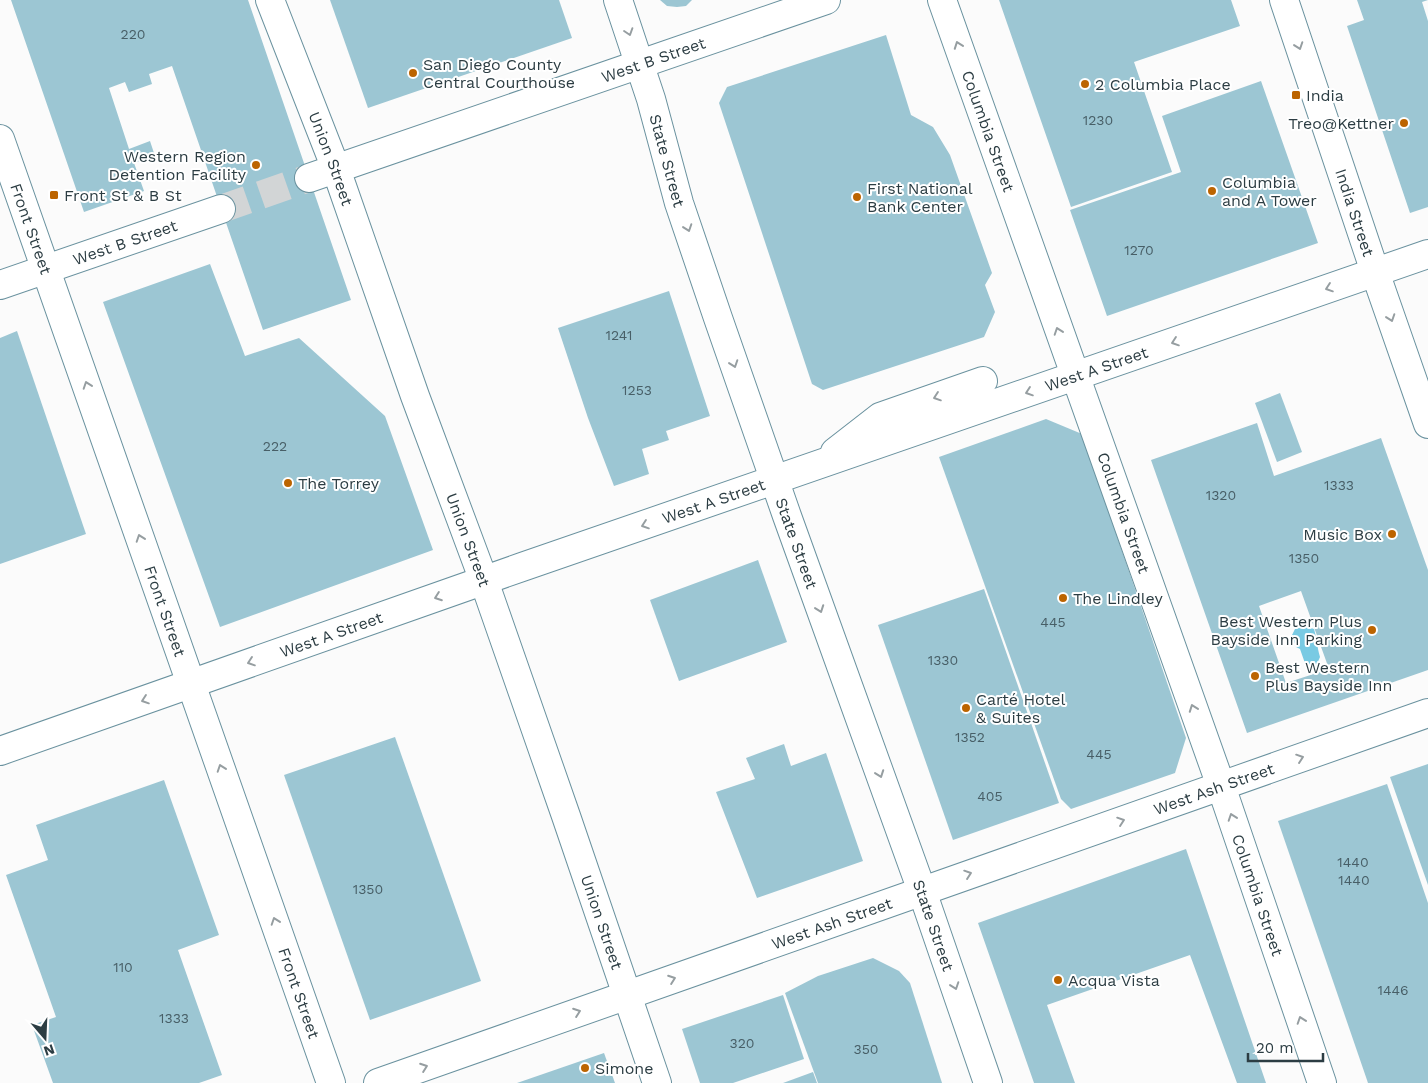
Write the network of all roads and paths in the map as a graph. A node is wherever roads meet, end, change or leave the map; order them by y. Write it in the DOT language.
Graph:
graph roads {
  1 [pos="270,0"];
  2 [pos="618,0"];
  3 [pos="826,0"];
  4 [pos="942,0"];
  5 [pos="1284,0"];
  6 [pos="640,64"];
  7 [pos="0,139"];
  8 [pos="336,168"];
  9 [pos="310,178"];
  10 [pos="221,209"];
  11 [pos="1428,254"];
  12 [pos="46,269"];
  13 [pos="1375,272"];
  14 [pos="0,285"];
  15 [pos="1075,376"];
  16 [pos="983,381"];
  17 [pos="1428,424"];
  18 [pos="817,466"];
  19 [pos="774,480"];
  20 [pos="484,580"];
  21 [pos="191,683"];
  22 [pos="1428,713"];
  23 [pos="0,751"];
  24 [pos="1221,786"];
  25 [pos="922,891"];
  26 [pos="626,995"];
  27 [pos="332,1083"];
  28 [pos="378,1083"];
  29 [pos="657,1083"];
  30 [pos="988,1083"];
  31 [pos="1322,1083"];
  1 -- 8 [label="main road, Union Street"];
  2 -- 6 [label="main road, State Street, one-way"];
  3 -- 6 [label="main road, West B Street"];
  15 -- 4 [label="main road, Columbia Street, one-way"];
  5 -- 13 [label="main road, India Street, one-way"];
  6 -- 8 [label="main road, West B Street"];
  6 -- 19 [label="main road, State Street, one-way"];
  7 -- 12 [label="main road, Front Street"];
  8 -- 9 [label="main road, West B Street"];
  8 -- 20 [label="main road, Union Street"];
  10 -- 12 [label="main road, West B Street"];
  11 -- 13 [label="main road, West A Street"];
  12 -- 14 [label="main road, West B Street"];
  21 -- 12 [label="main road, Front Street, one-way"];
  13 -- 15 [label="main road, West A Street, one-way"];
  13 -- 17 [label="main road, India Street, one-way"];
  15 -- 18 [label="main road, West A Street, one-way"];
  24 -- 15 [label="main road, Columbia Street, one-way"];
  16 -- 18 [label="main road, one-way"];
  18 -- 19 [label="main road, West A Street"];
  19 -- 20 [label="main road, West A Street, one-way"];
  19 -- 25 [label="main road, State Street, one-way"];
  20 -- 21 [label="main road, West A Street, one-way"];
  20 -- 26 [label="main road, Union Street"];
  21 -- 23 [label="main road, West A Street, one-way"];
  27 -- 21 [label="main road, Front Street, one-way"];
  24 -- 22 [label="main road, West Ash Street, one-way"];
  25 -- 24 [label="main road, West Ash Street, one-way"];
  31 -- 24 [label="main road, Columbia Street, one-way"];
  26 -- 25 [label="main road, West Ash Street, one-way"];
  25 -- 30 [label="main road, State Street, one-way"];
  28 -- 26 [label="main road, West Ash Street, one-way"];
  26 -- 29 [label="main road, Union Street"];
}
